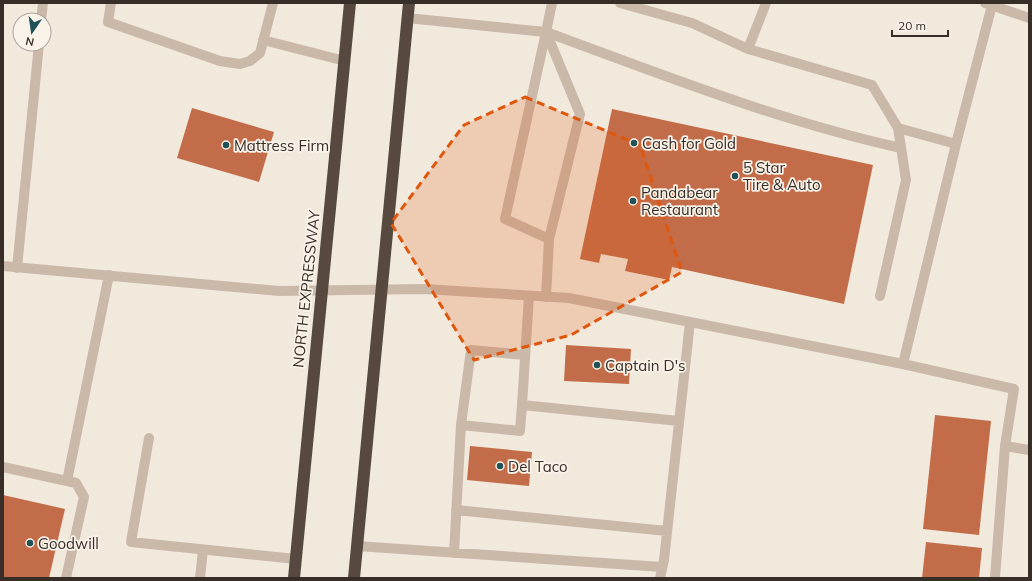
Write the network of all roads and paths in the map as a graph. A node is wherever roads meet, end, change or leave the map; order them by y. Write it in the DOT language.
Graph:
graph roads {
  1 [pos="111,3"];
  2 [pos="273,3"];
  3 [pos="350,3"];
  4 [pos="409,3"];
  5 [pos="552,3"];
  6 [pos="620,3"];
  7 [pos="766,3"];
  8 [pos="988,4"];
  9 [pos="407,18"];
  10 [pos="1029,18"];
  11 [pos="546,32"];
  12 [pos="264,40"];
  13 [pos="748,49"];
  14 [pos="38,52"];
  15 [pos="345,61"];
  16 [pos="898,128"];
  17 [pos="956,144"];
  18 [pos="901,148"];
  19 [pos="549,239"];
  20 [pos="3,266"];
  21 [pos="17,268"];
  22 [pos="109,275"];
  23 [pos="380,291"];
  24 [pos="322,292"];
  25 [pos="529,296"];
  26 [pos="880,296"];
  27 [pos="546,297"];
  28 [pos="690,322"];
  29 [pos="525,355"];
  30 [pos="903,364"];
  31 [pos="522,405"];
  32 [pos="679,421"];
  33 [pos="462,425"];
  34 [pos="149,438"];
  35 [pos="1005,446"];
  36 [pos="1029,450"];
  37 [pos="3,468"];
  38 [pos="67,481"];
  39 [pos="456,510"];
  40 [pos="667,531"];
  41 [pos="357,546"];
  42 [pos="203,550"];
  43 [pos="454,552"];
  44 [pos="296,560"];
  45 [pos="662,567"];
  46 [pos="66,578"];
  47 [pos="200,578"];
  48 [pos="294,578"];
  49 [pos="354,578"];
  50 [pos="660,578"];
  51 [pos="995,578"];
  1 -- 12 [label="street"];
  2 -- 12 [label="street"];
  3 -- 15 [label="highway, NORTH EXPRESSWAY"];
  4 -- 9 [label="highway"];
  5 -- 11 [label="street"];
  6 -- 13 [label="street"];
  7 -- 13 [label="street"];
  8 -- 10 [label="street"];
  8 -- 17 [label="street"];
  9 -- 11 [label="street"];
  9 -- 23 [label="highway"];
  11 -- 18 [label="street"];
  11 -- 19 [label="street"];
  11 -- 19 [label="street"];
  12 -- 15 [label="street"];
  13 -- 16 [label="street"];
  14 -- 21 [label="street"];
  15 -- 24 [label="highway, NORTH EXPRESSWAY"];
  16 -- 17 [label="street"];
  16 -- 18 [label="street"];
  17 -- 30 [label="street"];
  18 -- 26 [label="street"];
  19 -- 27 [label="street"];
  20 -- 21 [label="street"];
  21 -- 22 [label="street"];
  22 -- 24 [label="street"];
  22 -- 38 [label="street"];
  23 -- 24 [label="street"];
  23 -- 25 [label="street"];
  23 -- 41 [label="highway"];
  24 -- 44 [label="highway, NORTH EXPRESSWAY"];
  25 -- 27 [label="street"];
  25 -- 29 [label="street"];
  27 -- 28 [label="street"];
  28 -- 30 [label="street"];
  28 -- 32 [label="street"];
  29 -- 31 [label="street"];
  29 -- 33 [label="street"];
  30 -- 35 [label="street"];
  31 -- 32 [label="street"];
  31 -- 33 [label="street"];
  32 -- 40 [label="street"];
  33 -- 39 [label="street"];
  34 -- 42 [label="street"];
  35 -- 36 [label="street"];
  35 -- 51 [label="street"];
  37 -- 38 [label="street"];
  38 -- 46 [label="street"];
  39 -- 40 [label="street"];
  39 -- 43 [label="street"];
  40 -- 45 [label="street"];
  41 -- 43 [label="street"];
  41 -- 49 [label="highway"];
  42 -- 44 [label="street"];
  42 -- 47 [label="street"];
  43 -- 45 [label="street"];
  44 -- 48 [label="highway, NORTH EXPRESSWAY"];
  45 -- 50 [label="street"];
}
